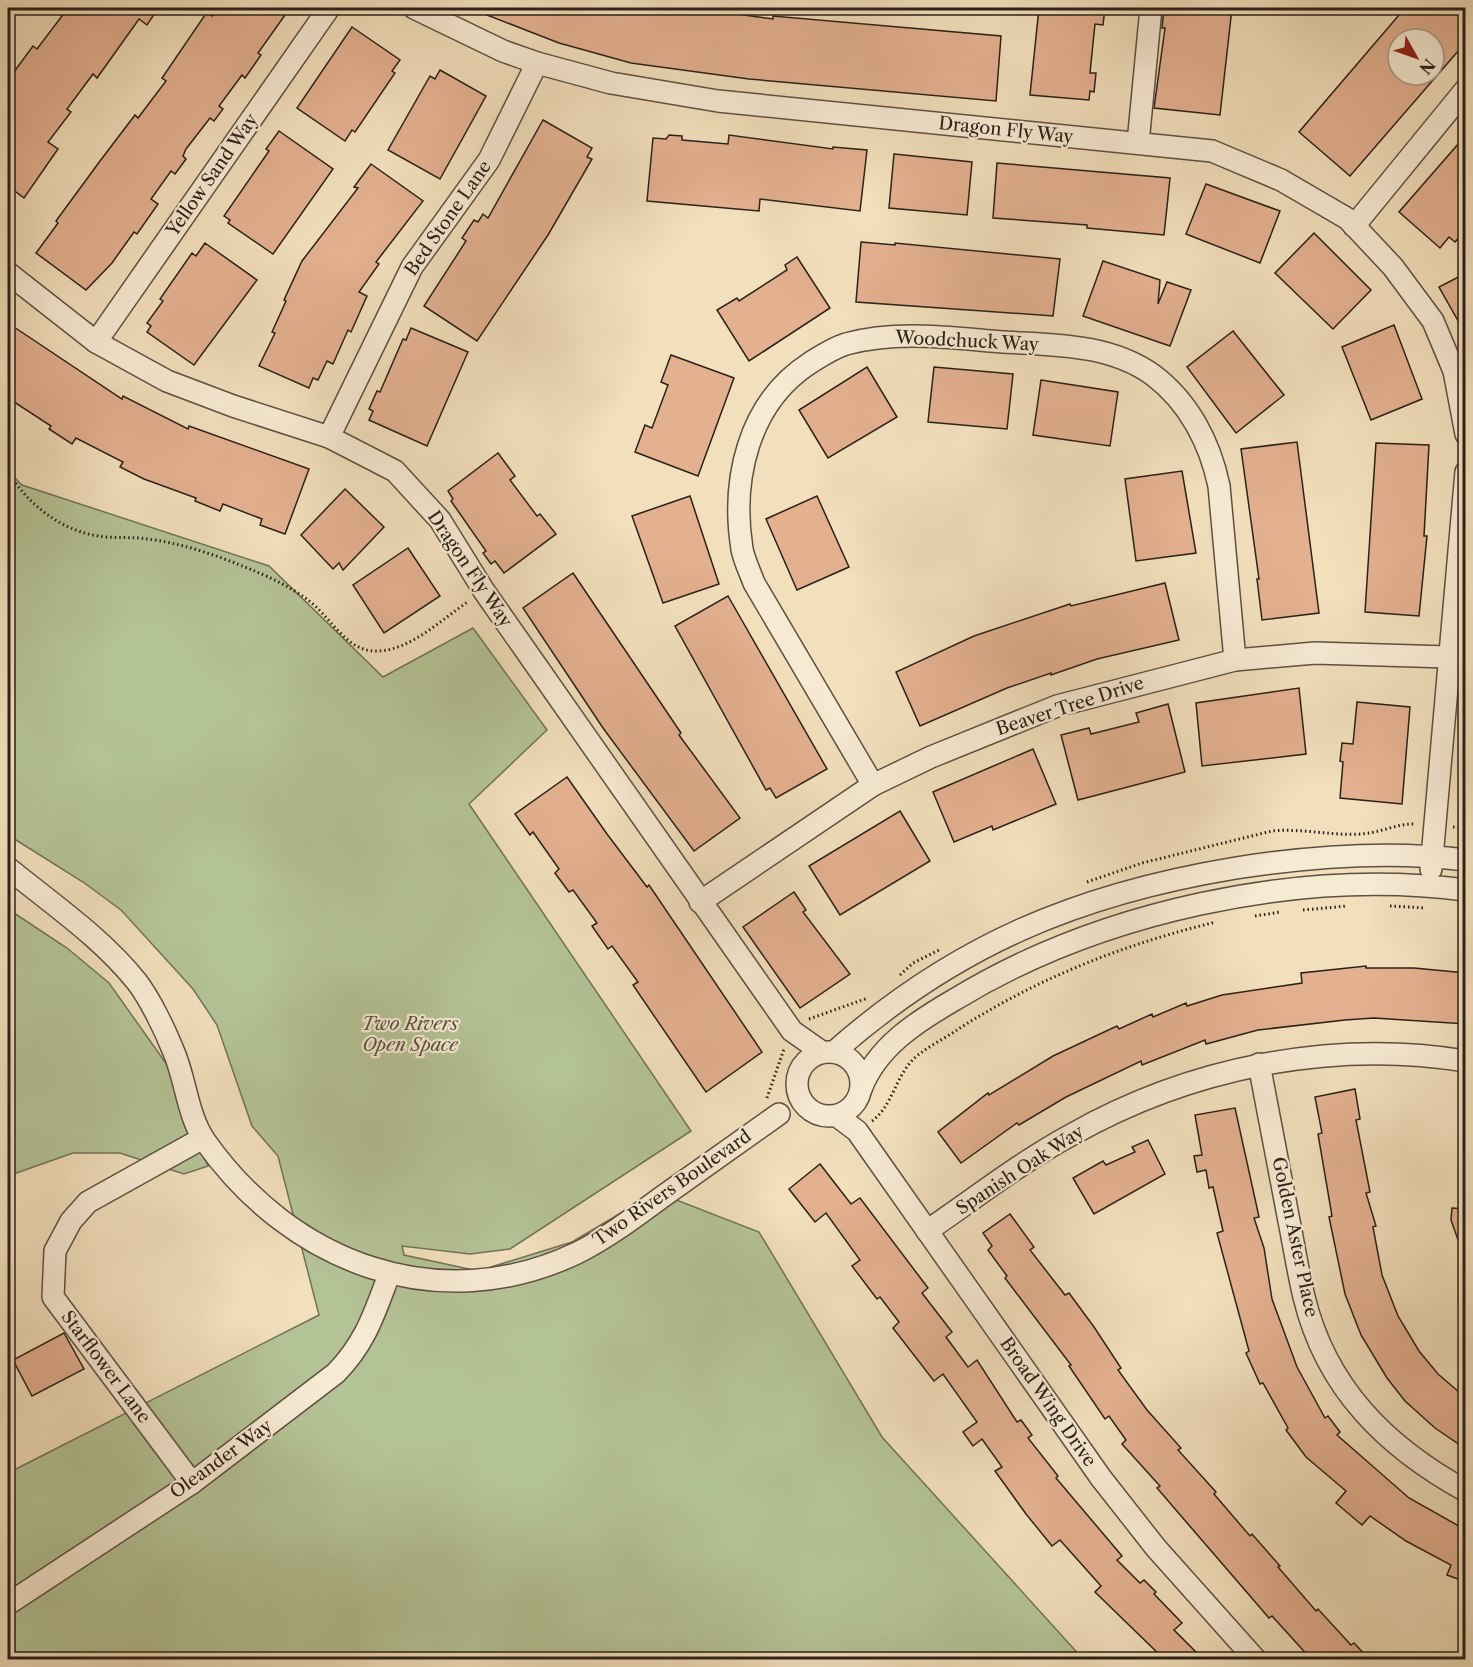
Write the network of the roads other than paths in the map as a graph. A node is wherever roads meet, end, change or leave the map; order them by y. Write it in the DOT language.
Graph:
graph roads {
  1 [pos="329,8"];
  2 [pos="414,8"];
  3 [pos="1151,8"];
  4 [pos="537,63"];
  5 [pos="1466,89"];
  6 [pos="1137,143"];
  7 [pos="1354,226"];
  8 [pos="8,273"];
  9 [pos="96,342"];
  10 [pos="1466,434"];
  11 [pos="329,437"];
  12 [pos="1466,472"];
  13 [pos="1448,657"];
  14 [pos="1235,660"];
  15 [pos="873,785"];
  16 [pos="1432,856"];
  17 [pos="1466,860"];
  18 [pos="8,868"];
  19 [pos="1429,885"];
  20 [pos="1466,890"];
  21 [pos="700,902"];
  22 [pos="792,1031"];
  23 [pos="828,1052"];
  24 [pos="1466,1061"];
  25 [pos="1259,1064"];
  26 [pos="799,1073"];
  27 [pos="859,1095"];
  28 [pos="812,1112"];
  29 [pos="779,1114"];
  30 [pos="837,1116"];
  31 [pos="857,1131"];
  32 [pos="203,1138"];
  33 [pos="927,1230"];
  34 [pos="389,1275"];
  35 [pos="192,1483"];
  36 [pos="1466,1491"];
  37 [pos="8,1604"];
  38 [pos="1256,1659"];
  1 -- 9 [label="street, Yellow Sand Way"];
  2 -- 4 [label="street, Dragon Fly Way"];
  3 -- 6 [label="street"];
  4 -- 6 [label="street, Dragon Fly Way"];
  4 -- 11 [label="street, Bed Stone Lane"];
  5 -- 7 [label="street"];
  6 -- 7 [label="street, Dragon Fly Way"];
  7 -- 10 [label="street, Dragon Fly Way"];
  8 -- 9 [label="street, Dragon Fly Way"];
  9 -- 11 [label="street, Dragon Fly Way"];
  11 -- 21 [label="street, Dragon Fly Way"];
  12 -- 13 [label="street"];
  13 -- 14 [label="street, Beaver Tree Drive"];
  13 -- 16 [label="street"];
  14 -- 15 [label="street, Beaver Tree Drive"];
  14 -- 15 [label="street, Woodchuck Way"];
  15 -- 21 [label="street, Beaver Tree Drive"];
  16 -- 17 [label="street, Two Rivers Boulevard"];
  16 -- 19 [label="street"];
  16 -- 23 [label="street, Two Rivers Boulevard"];
  18 -- 32 [label="street, Two Rivers Boulevard"];
  19 -- 20 [label="street"];
  19 -- 27 [label="street"];
  21 -- 22 [label="street, Dragon Fly Way"];
  22 -- 23 [label="street, Dragon Fly Way"];
  22 -- 26 [label="street, Dragon Fly Way"];
  23 -- 26 [label="street, Two Rivers Boulevard"];
  23 -- 27 [label="street"];
  24 -- 25 [label="street, Spanish Oak Way"];
  25 -- 33 [label="street, Spanish Oak Way"];
  25 -- 36 [label="street, Golden Aster Place"];
  26 -- 28 [label="street"];
  26 -- 29 [label="street, Two Rivers Boulevard"];
  27 -- 30 [label="street"];
  27 -- 31 [label="street"];
  28 -- 29 [label="street"];
  28 -- 30 [label="street"];
  29 -- 34 [label="street, Two Rivers Boulevard"];
  30 -- 31 [label="street, Broad Wing Drive"];
  31 -- 33 [label="street, Broad Wing Drive"];
  32 -- 34 [label="street, Two Rivers Boulevard"];
  32 -- 35 [label="street, Starflower Lane"];
  33 -- 38 [label="street, Broad Wing Drive"];
  34 -- 35 [label="street, Oleander Way"];
  35 -- 37 [label="street, Oleander Way"];
}
